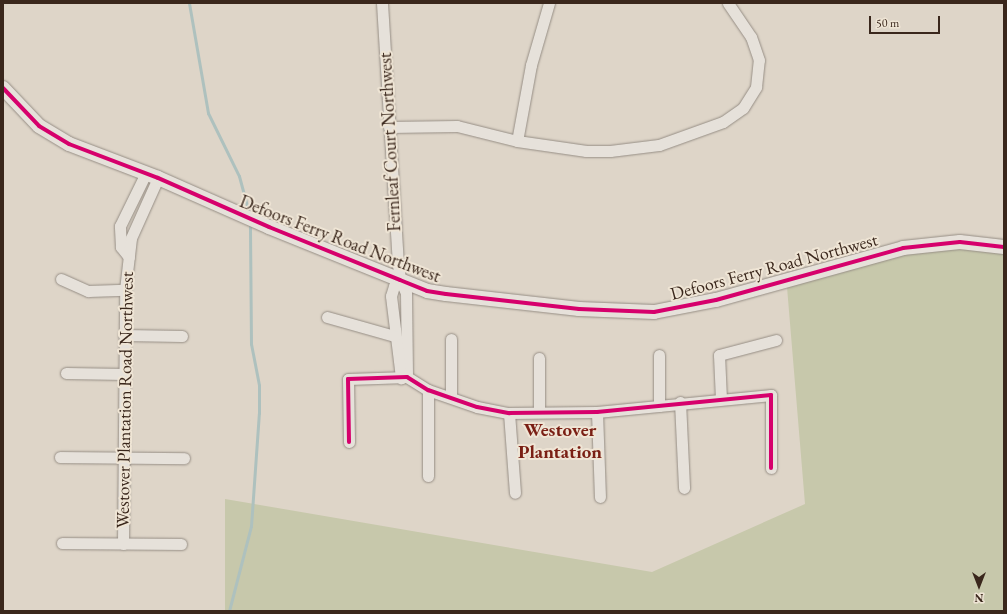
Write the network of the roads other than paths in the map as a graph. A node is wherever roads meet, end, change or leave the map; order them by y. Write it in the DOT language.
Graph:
graph roads {
  1 [pos="382,3"];
  2 [pos="549,3"];
  3 [pos="728,3"];
  4 [pos="3,88"];
  5 [pos="389,127"];
  6 [pos="517,141"];
  7 [pos="152,175"];
  8 [pos="1004,247"];
  9 [pos="129,257"];
  10 [pos="61,279"];
  11 [pos="400,280"];
  12 [pos="125,290"];
  13 [pos="327,317"];
  14 [pos="124,335"];
  15 [pos="182,336"];
  16 [pos="394,336"];
  17 [pos="451,339"];
  18 [pos="776,340"];
  19 [pos="659,355"];
  20 [pos="539,358"];
  21 [pos="66,373"];
  22 [pos="125,374"];
  23 [pos="404,377"];
  24 [pos="428,390"];
  25 [pos="451,397"];
  26 [pos="721,399"];
  27 [pos="680,402"];
  28 [pos="659,406"];
  29 [pos="539,412"];
  30 [pos="597,412"];
  31 [pos="509,413"];
  32 [pos="349,442"];
  33 [pos="60,457"];
  34 [pos="123,458"];
  35 [pos="184,458"];
  36 [pos="771,468"];
  37 [pos="428,476"];
  38 [pos="684,488"];
  39 [pos="515,493"];
  40 [pos="600,497"];
  41 [pos="62,543"];
  42 [pos="123,544"];
  43 [pos="181,544"];
  1 -- 5 [label="street, Fernleaf Court Northwest"];
  2 -- 6 [label="street"];
  3 -- 6 [label="street"];
  4 -- 7 [label="street, Defoors Ferry Road Northwest"];
  5 -- 6 [label="street"];
  5 -- 11 [label="street, Fernleaf Court Northwest"];
  7 -- 9 [label="street, Westover Plantation Road Northwest"];
  7 -- 9 [label="street, Westover Plantation Road Northwest"];
  7 -- 11 [label="street, Defoors Ferry Road Northwest"];
  8 -- 11 [label="street, Defoors Ferry Road Northwest"];
  9 -- 12 [label="street, Westover Plantation Road Northwest"];
  10 -- 12 [label="street"];
  11 -- 16 [label="street"];
  11 -- 23 [label="street, Fernleaf Court Northwest"];
  12 -- 14 [label="street, Westover Plantation Road Northwest"];
  13 -- 16 [label="street"];
  14 -- 15 [label="street"];
  14 -- 22 [label="street, Westover Plantation Road Northwest"];
  16 -- 23 [label="street"];
  17 -- 25 [label="street"];
  18 -- 26 [label="street"];
  19 -- 28 [label="street"];
  20 -- 29 [label="street"];
  21 -- 22 [label="street"];
  22 -- 34 [label="street, Westover Plantation Road Northwest"];
  23 -- 24 [label="street"];
  23 -- 32 [label="street"];
  24 -- 25 [label="street"];
  24 -- 37 [label="street"];
  25 -- 31 [label="street"];
  26 -- 27 [label="street"];
  26 -- 36 [label="street"];
  27 -- 28 [label="street"];
  27 -- 38 [label="street"];
  28 -- 30 [label="street"];
  29 -- 30 [label="street"];
  29 -- 31 [label="street"];
  30 -- 40 [label="street"];
  31 -- 39 [label="street"];
  33 -- 34 [label="street"];
  34 -- 35 [label="street"];
  34 -- 42 [label="street, Westover Plantation Road Northwest"];
  41 -- 42 [label="street"];
  42 -- 43 [label="street"];
}
